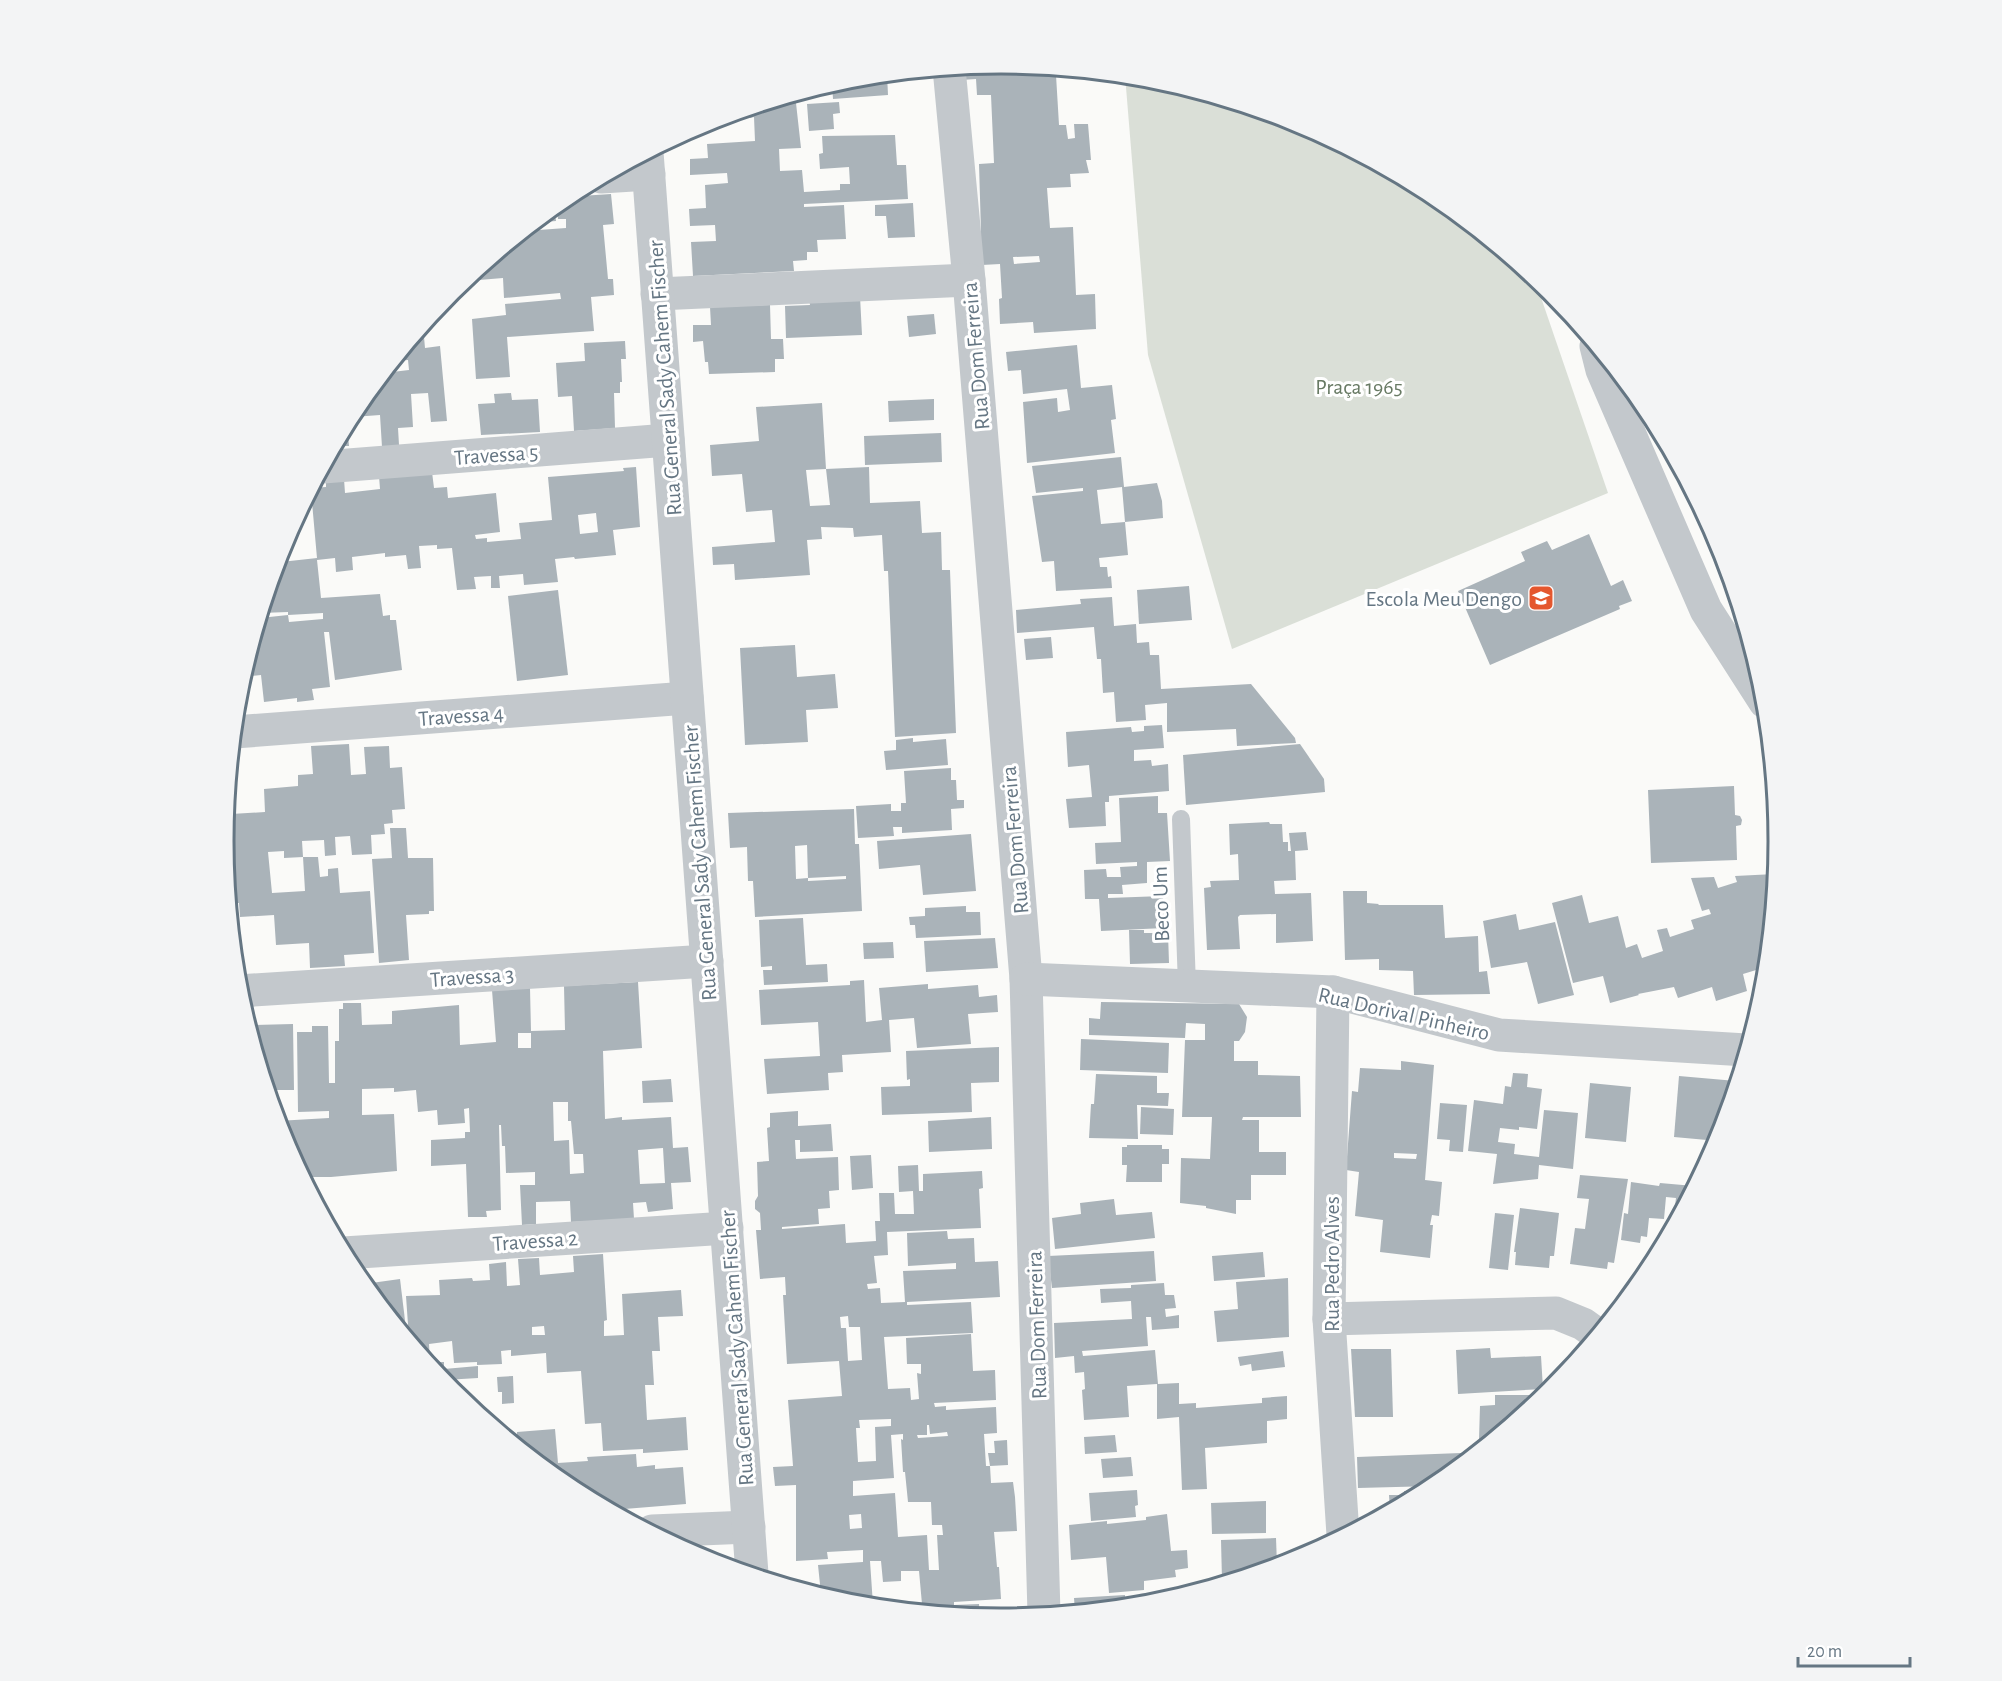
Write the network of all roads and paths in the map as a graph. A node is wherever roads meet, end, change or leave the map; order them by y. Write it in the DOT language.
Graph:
graph roads {
  1 [pos="950,75"];
  2 [pos="648,163"];
  3 [pos="969,280"];
  4 [pos="657,294"];
  5 [pos="1600,362"];
  6 [pos="668,440"];
  7 [pos="332,466"];
  8 [pos="1750,679"];
  9 [pos="687,698"];
  10 [pos="242,731"];
  11 [pos="1181,819"];
  12 [pos="707,961"];
  13 [pos="1026,979"];
  14 [pos="1187,986"];
  15 [pos="249,990"];
  16 [pos="1333,992"];
  17 [pos="1739,1050"];
  18 [pos="727,1228"];
  19 [pos="354,1252"];
  20 [pos="1329,1319"];
  21 [pos="1591,1330"];
  22 [pos="749,1527"];
  23 [pos="1342,1527"];
  24 [pos="667,1530"];
  25 [pos="751,1566"];
  26 [pos="1044,1606"];
  1 -- 3 [label="street, Rua Dom Ferreira"];
  2 -- 4 [label="street, Rua General Sady Cahem Fischer"];
  3 -- 4 [label="street"];
  3 -- 13 [label="street, Rua Dom Ferreira"];
  4 -- 6 [label="street, Rua General Sady Cahem Fischer"];
  5 -- 8 [label="street"];
  6 -- 7 [label="street, Travessa 5"];
  6 -- 9 [label="street, Rua General Sady Cahem Fischer"];
  9 -- 10 [label="street, Travessa 4"];
  9 -- 12 [label="street, Rua General Sady Cahem Fischer"];
  11 -- 14 [label="lane, Beco Um"];
  12 -- 15 [label="street, Travessa 3"];
  12 -- 18 [label="street, Rua General Sady Cahem Fischer"];
  13 -- 14 [label="street, Rua Dorival Pinheiro"];
  13 -- 26 [label="street, Rua Dom Ferreira"];
  14 -- 16 [label="street, Rua Dorival Pinheiro"];
  16 -- 17 [label="street, Rua Dorival Pinheiro"];
  16 -- 20 [label="street, Rua Pedro Alves"];
  18 -- 19 [label="street, Travessa 2"];
  18 -- 22 [label="street, Rua General Sady Cahem Fischer"];
  20 -- 21 [label="street"];
  20 -- 23 [label="street, Rua Pedro Alves"];
  22 -- 24 [label="street"];
  22 -- 25 [label="street, Rua General Sady Cahem Fischer"];
}
